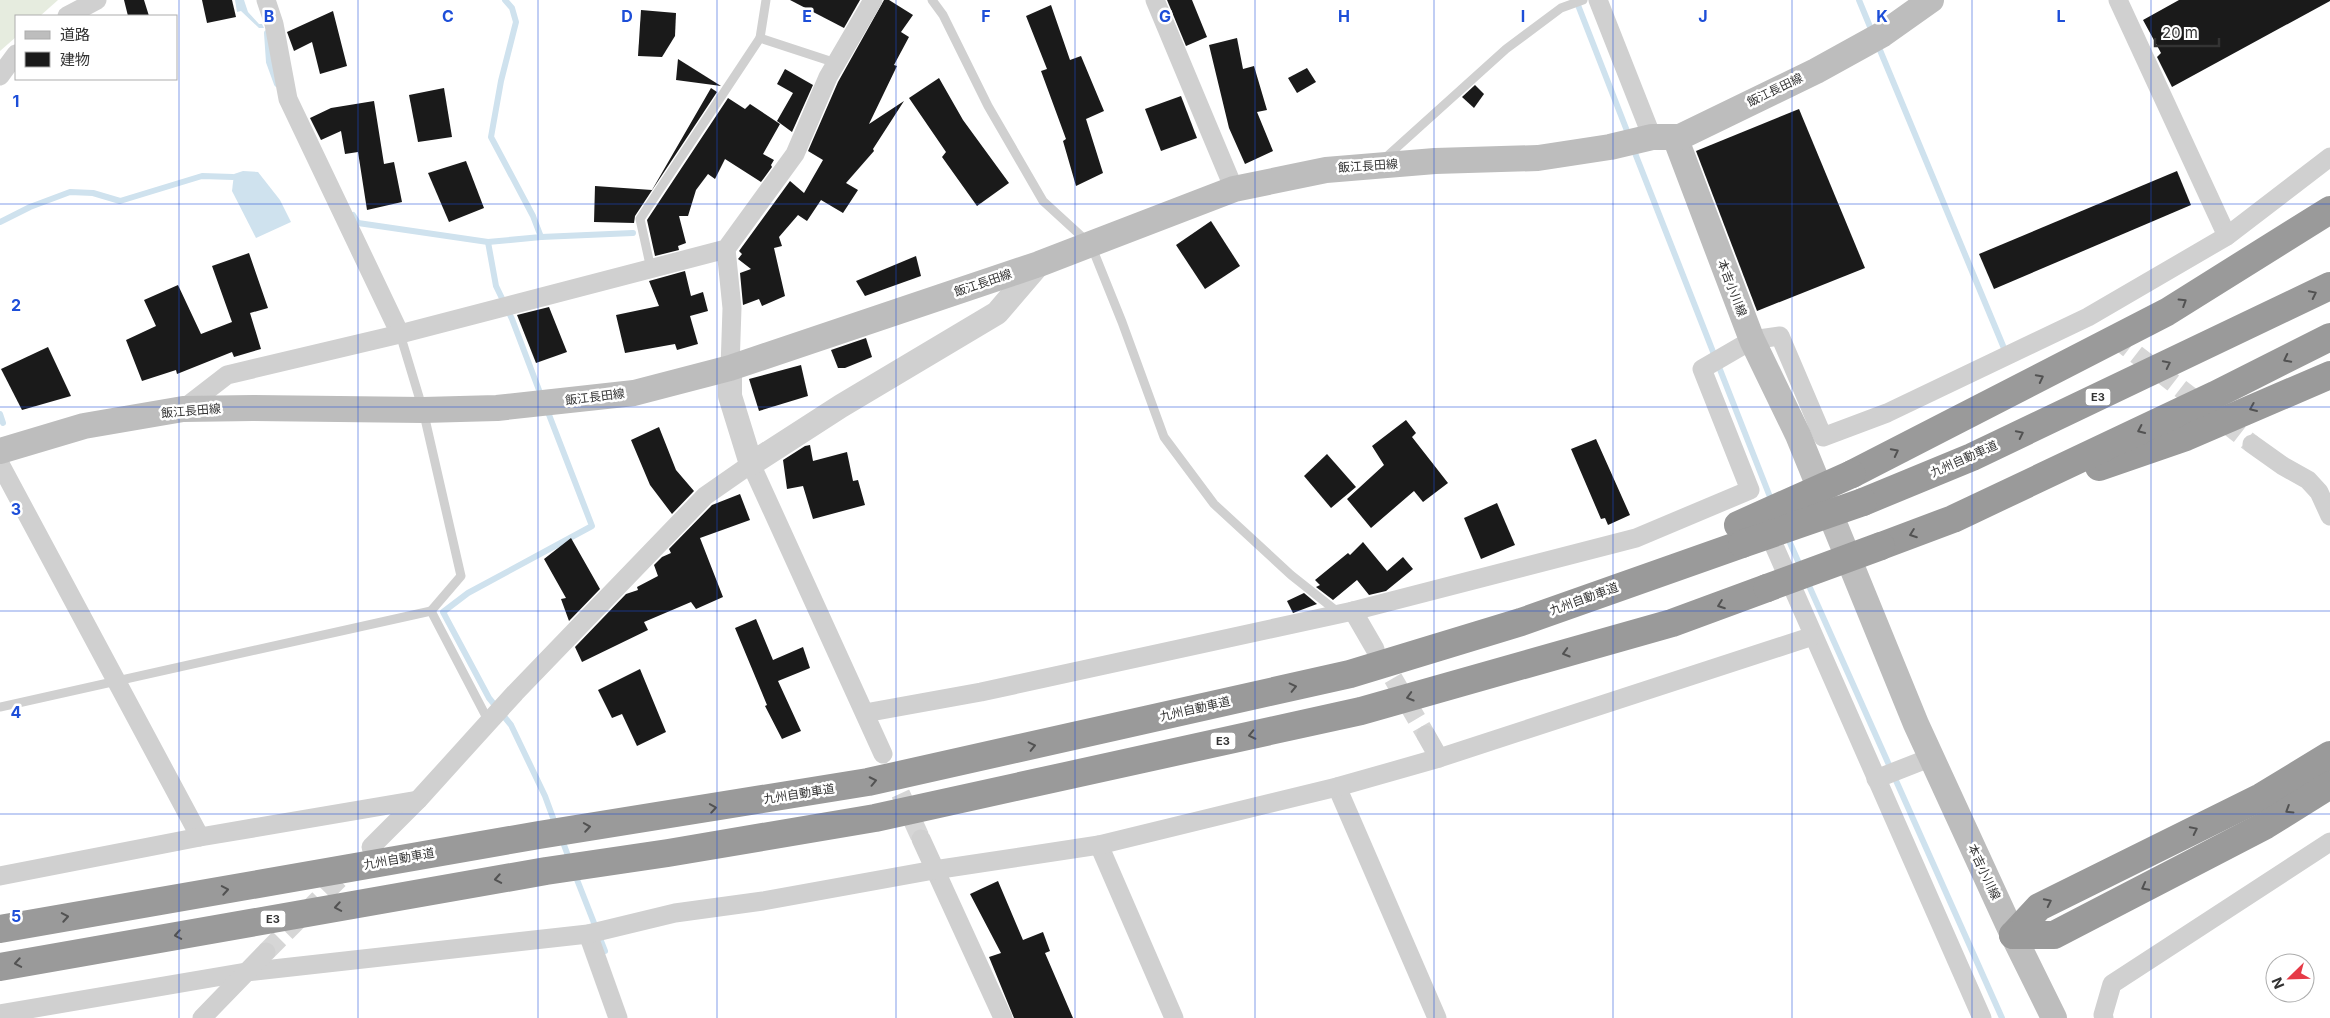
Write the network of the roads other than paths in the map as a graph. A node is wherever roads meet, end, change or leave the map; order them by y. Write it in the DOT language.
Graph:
graph roads {
  1 [pos="97,0"];
  2 [pos="266,0"];
  3 [pos="766,0"];
  4 [pos="873,0"];
  5 [pos="932,0"];
  6 [pos="1155,0"];
  7 [pos="1583,0"];
  8 [pos="1598,0"];
  9 [pos="1931,0"];
  10 [pos="2118,0"];
  11 [pos="69,15"];
  12 [pos="760,38"];
  13 [pos="15,55"];
  14 [pos="836,63"];
  15 [pos="0,76"];
  16 [pos="1664,137"];
  17 [pos="2330,157"];
  18 [pos="1376,166"];
  19 [pos="1234,189"];
  20 [pos="2330,210"];
  21 [pos="2227,236"];
  22 [pos="1091,245"];
  23 [pos="726,250"];
  24 [pos="1039,264"];
  25 [pos="651,269"];
  26 [pos="2330,286"];
  27 [pos="2088,317"];
  28 [pos="400,334"];
  29 [pos="2114,337"];
  30 [pos="2330,337"];
  31 [pos="1752,340"];
  32 [pos="730,368"];
  33 [pos="2330,375"];
  34 [pos="183,409"];
  35 [pos="423,410"];
  36 [pos="2252,444"];
  37 [pos="0,451"];
  38 [pos="0,464"];
  39 [pos="751,464"];
  40 [pos="1750,490"];
  41 [pos="2330,516"];
  42 [pos="1953,519"];
  43 [pos="1740,534"];
  44 [pos="431,611"];
  45 [pos="1347,612"];
  46 [pos="1813,636"];
  47 [pos="1376,649"];
  48 [pos="116,680"];
  49 [pos="0,706"];
  50 [pos="865,713"];
  51 [pos="489,722"];
  52 [pos="1426,735"];
  53 [pos="883,754"];
  54 [pos="2330,755"];
  55 [pos="1932,757"];
  56 [pos="1438,758"];
  57 [pos="1876,779"];
  58 [pos="2330,785"];
  59 [pos="1338,787"];
  60 [pos="418,800"];
  61 [pos="200,838"];
  62 [pos="921,840"];
  63 [pos="2330,842"];
  64 [pos="1099,845"];
  65 [pos="371,847"];
  66 [pos="934,870"];
  67 [pos="0,876"];
  68 [pos="0,929"];
  69 [pos="588,934"];
  70 [pos="2013,935"];
  71 [pos="266,952"];
  72 [pos="0,967"];
  73 [pos="246,972"];
  74 [pos="0,1014"];
  75 [pos="202,1018"];
  76 [pos="618,1018"];
  77 [pos="1003,1018"];
  78 [pos="1174,1018"];
  79 [pos="1437,1018"];
  80 [pos="1982,1018"];
  81 [pos="2054,1018"];
  82 [pos="2104,1018"];
  1 -- 11 [label="street"];
  2 -- 28 [label="street"];
  3 -- 12 [label="lane"];
  4 -- 14 [label="street"];
  5 -- 22 [label="lane"];
  6 -- 19 [label="street"];
  7 -- 18 [label="lane"];
  8 -- 16 [label="street"];
  9 -- 16 [label="main road, 飯江長田線"];
  10 -- 21 [label="street"];
  12 -- 14 [label="lane"];
  12 -- 25 [label="lane"];
  13 -- 15 [label="street"];
  14 -- 23 [label="street"];
  16 -- 18 [label="main road, 飯江長田線"];
  16 -- 31 [label="main road, 本吉小川線"];
  17 -- 21 [label="street"];
  18 -- 19 [label="main road, 飯江長田線"];
  19 -- 22 [label="main road, 飯江長田線"];
  43 -- 20 [label="highway, one-way, bridge"];
  21 -- 27 [label="street"];
  22 -- 24 [label="main road, 飯江長田線"];
  22 -- 45 [label="lane"];
  23 -- 25 [label="street"];
  23 -- 32 [label="street"];
  24 -- 32 [label="main road, 飯江長田線"];
  24 -- 39 [label="street"];
  25 -- 28 [label="street"];
  43 -- 26 [label="highway, 九州自動車道 / E3, one-way, bridge"];
  27 -- 29 [label="street"];
  27 -- 31 [label="street"];
  28 -- 34 [label="street"];
  28 -- 35 [label="lane"];
  30 -- 42 [label="highway, E3, one-way"];
  31 -- 40 [label="street"];
  31 -- 55 [label="main road, 本吉小川線"];
  32 -- 35 [label="main road, 飯江長田線"];
  32 -- 39 [label="street"];
  33 -- 42 [label="highway, one-way"];
  34 -- 35 [label="main road, 飯江長田線"];
  34 -- 37 [label="main road, 飯江長田線"];
  35 -- 44 [label="lane"];
  36 -- 41 [label="street"];
  38 -- 48 [label="street"];
  39 -- 50 [label="street"];
  39 -- 51 [label="street"];
  40 -- 45 [label="street"];
  40 -- 46 [label="street"];
  42 -- 72 [label="highway, E3, one-way, bridge"];
  68 -- 43 [label="highway, 九州自動車道 / E3, one-way"];
  44 -- 48 [label="lane"];
  44 -- 51 [label="lane"];
  45 -- 47 [label="street"];
  45 -- 50 [label="street"];
  46 -- 56 [label="street"];
  46 -- 57 [label="street"];
  48 -- 49 [label="lane"];
  48 -- 61 [label="street"];
  50 -- 53 [label="street"];
  51 -- 60 [label="street"];
  52 -- 56 [label="street"];
  70 -- 54 [label="highway, one-way"];
  55 -- 57 [label="street"];
  55 -- 70 [label="main road, 本吉小川線"];
  56 -- 59 [label="street"];
  57 -- 80 [label="street"];
  58 -- 70 [label="highway, one-way"];
  59 -- 64 [label="street"];
  59 -- 79 [label="street"];
  60 -- 61 [label="street"];
  60 -- 65 [label="street"];
  61 -- 67 [label="street"];
  62 -- 66 [label="street"];
  63 -- 82 [label="street"];
  64 -- 66 [label="street"];
  64 -- 78 [label="street"];
  66 -- 69 [label="street"];
  66 -- 77 [label="street"];
  69 -- 73 [label="street"];
  69 -- 76 [label="street"];
  70 -- 81 [label="main road, 本吉小川線"];
  71 -- 73 [label="street"];
  73 -- 74 [label="street"];
  73 -- 75 [label="street"];
}
